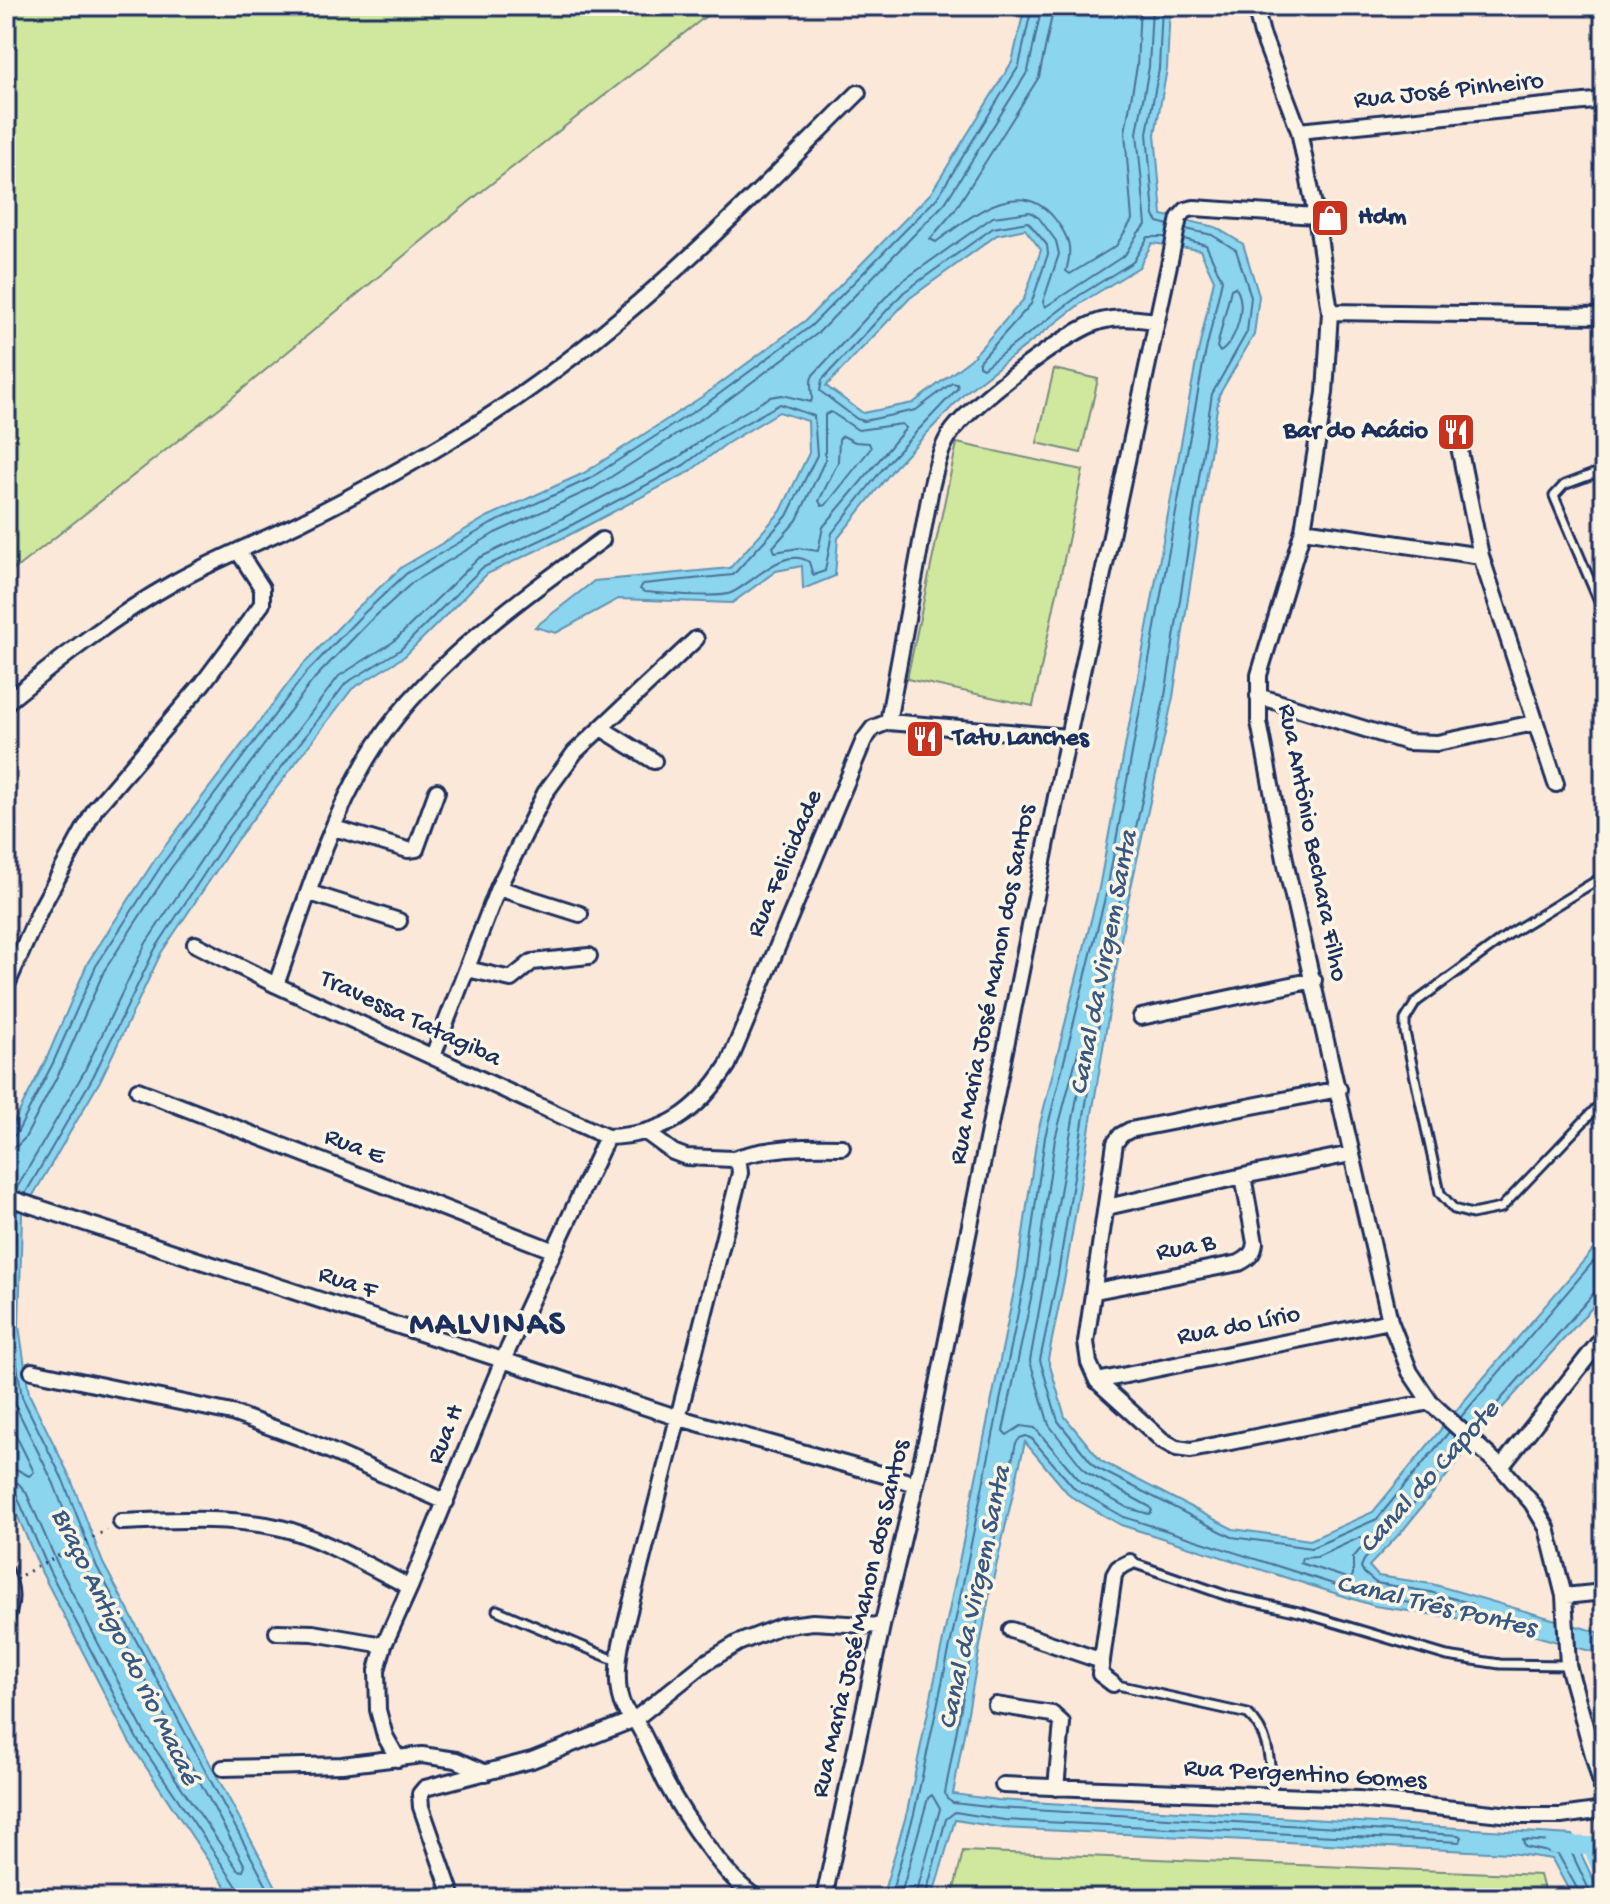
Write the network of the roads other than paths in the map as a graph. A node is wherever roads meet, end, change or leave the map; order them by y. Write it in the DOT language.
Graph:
graph roads {
  1 [pos="1255,6"];
  2 [pos="858,93"];
  3 [pos="1604,100"];
  4 [pos="1299,131"];
  5 [pos="1316,216"];
  6 [pos="1330,312"];
  7 [pos="1604,316"];
  8 [pos="1157,321"];
  9 [pos="1456,432"];
  10 [pos="1604,470"];
  11 [pos="1303,530"];
  12 [pos="602,540"];
  13 [pos="238,551"];
  14 [pos="1481,556"];
  15 [pos="1604,609"];
  16 [pos="696,639"];
  17 [pos="1258,696"];
  18 [pos="6,703"];
  19 [pos="888,722"];
  20 [pos="1534,723"];
  21 [pos="601,728"];
  22 [pos="1068,737"];
  23 [pos="654,761"];
  24 [pos="1556,784"];
  25 [pos="437,791"];
  26 [pos="334,828"];
  27 [pos="1604,876"];
  28 [pos="498,888"];
  29 [pos="310,893"];
  30 [pos="580,914"];
  31 [pos="399,921"];
  32 [pos="195,944"];
  33 [pos="589,956"];
  34 [pos="467,969"];
  35 [pos="1314,980"];
  36 [pos="276,985"];
  37 [pos="6,987"];
  38 [pos="1141,1017"];
  39 [pos="433,1056"];
  40 [pos="1339,1089"];
  41 [pos="138,1090"];
  42 [pos="1604,1100"];
  43 [pos="647,1133"];
  44 [pos="607,1137"];
  45 [pos="842,1147"];
  46 [pos="1351,1154"];
  47 [pos="733,1159"];
  48 [pos="1243,1176"];
  49 [pos="6,1197"];
  50 [pos="1107,1207"];
  51 [pos="552,1250"];
  52 [pos="1095,1291"];
  53 [pos="1390,1321"];
  54 [pos="1604,1336"];
  55 [pos="503,1360"];
  56 [pos="32,1371"];
  57 [pos="1097,1381"];
  58 [pos="1430,1402"];
  59 [pos="676,1417"];
  60 [pos="1501,1467"];
  61 [pos="916,1484"];
  62 [pos="446,1502"];
  63 [pos="121,1522"];
  64 [pos="1130,1562"];
  65 [pos="6,1566"];
  66 [pos="410,1587"];
  67 [pos="1604,1592"];
  68 [pos="1564,1596"];
  69 [pos="497,1610"];
  70 [pos="882,1626"];
  71 [pos="6,1627"];
  72 [pos="1011,1630"];
  73 [pos="277,1632"];
  74 [pos="384,1645"];
  75 [pos="617,1661"];
  76 [pos="1102,1661"];
  77 [pos="1568,1662"];
  78 [pos="1113,1684"];
  79 [pos="996,1705"];
  80 [pos="635,1719"];
  81 [pos="398,1759"];
  82 [pos="223,1768"];
  83 [pos="486,1773"];
  84 [pos="1003,1785"];
  85 [pos="1056,1788"];
  86 [pos="1604,1794"];
  87 [pos="1274,1797"];
  88 [pos="1604,1810"];
  89 [pos="740,1894"];
  90 [pos="453,1898"];
  91 [pos="757,1898"];
  92 [pos="824,1898"];
  1 -- 4 [label="street, Rua Antônio Bechara Filho"];
  2 -- 13 [label="street"];
  3 -- 4 [label="street, Rua José Pinheiro"];
  4 -- 5 [label="street, Rua Antônio Bechara Filho"];
  5 -- 6 [label="street, Rua Antônio Bechara Filho"];
  5 -- 8 [label="street, Rua Maria José Mahon dos Santos"];
  6 -- 7 [label="street"];
  6 -- 11 [label="street, Rua Antônio Bechara Filho"];
  8 -- 19 [label="street"];
  8 -- 22 [label="street, Rua Maria José Mahon dos Santos"];
  9 -- 14 [label="street"];
  10 -- 15 [label="lane"];
  11 -- 14 [label="street"];
  11 -- 17 [label="street, Rua Antônio Bechara Filho"];
  12 -- 26 [label="street"];
  13 -- 18 [label="street"];
  13 -- 37 [label="street"];
  14 -- 20 [label="street"];
  16 -- 21 [label="street"];
  17 -- 20 [label="street"];
  17 -- 35 [label="street, Rua Antônio Bechara Filho"];
  19 -- 22 [label="street"];
  19 -- 43 [label="street, Rua Felicidade"];
  20 -- 24 [label="street"];
  21 -- 23 [label="street"];
  21 -- 28 [label="street"];
  22 -- 61 [label="street, Rua Maria José Mahon dos Santos"];
  25 -- 26 [label="street"];
  26 -- 29 [label="street"];
  27 -- 42 [label="lane"];
  28 -- 30 [label="street"];
  28 -- 34 [label="street"];
  29 -- 31 [label="street"];
  29 -- 36 [label="street"];
  32 -- 36 [label="street, Travessa Tatagiba"];
  33 -- 34 [label="street"];
  34 -- 39 [label="street"];
  35 -- 38 [label="street"];
  35 -- 40 [label="street, Rua Antônio Bechara Filho"];
  36 -- 39 [label="street, Travessa Tatagiba"];
  39 -- 44 [label="street, Travessa Tatagiba"];
  40 -- 46 [label="street, Rua Antônio Bechara Filho"];
  40 -- 50 [label="street"];
  41 -- 51 [label="street, Rua E"];
  43 -- 44 [label="street, Rua Felicidade"];
  43 -- 47 [label="street"];
  44 -- 51 [label="street, Rua H"];
  45 -- 47 [label="street"];
  46 -- 48 [label="street"];
  46 -- 53 [label="street, Rua Antônio Bechara Filho"];
  47 -- 59 [label="street"];
  48 -- 50 [label="street"];
  48 -- 52 [label="street, Rua B"];
  49 -- 55 [label="street, Rua F"];
  50 -- 52 [label="street"];
  51 -- 55 [label="street, Rua H"];
  52 -- 57 [label="street"];
  53 -- 57 [label="street, Rua do Lírio"];
  53 -- 58 [label="street, Rua Antônio Bechara Filho"];
  54 -- 60 [label="street"];
  55 -- 59 [label="street, Rua F"];
  55 -- 62 [label="street, Rua H"];
  56 -- 62 [label="street"];
  57 -- 58 [label="street"];
  58 -- 60 [label="street, Rua Antônio Bechara Filho"];
  59 -- 61 [label="street, Rua F"];
  59 -- 75 [label="street"];
  60 -- 68 [label="street, Rua Antônio Bechara Filho"];
  61 -- 70 [label="street, Rua Maria José Mahon dos Santos"];
  62 -- 66 [label="street, Rua H"];
  63 -- 66 [label="street"];
  64 -- 76 [label="street"];
  64 -- 77 [label="lane"];
  65 -- 71 [label="lane"];
  66 -- 74 [label="street, Rua H"];
  67 -- 68 [label="street"];
  68 -- 77 [label="street, Rua Antônio Bechara Filho"];
  69 -- 75 [label="lane"];
  70 -- 80 [label="street"];
  70 -- 92 [label="street, Rua Maria José Mahon dos Santos"];
  72 -- 76 [label="street"];
  73 -- 74 [label="street"];
  74 -- 81 [label="street, Rua H"];
  75 -- 80 [label="street"];
  76 -- 78 [label="street"];
  77 -- 86 [label="street, Rua Antônio Bechara Filho"];
  78 -- 87 [label="lane"];
  79 -- 85 [label="street"];
  80 -- 83 [label="street"];
  80 -- 89 [label="street"];
  81 -- 82 [label="street"];
  81 -- 83 [label="street"];
  83 -- 90 [label="street"];
  84 -- 85 [label="street, Rua Pergentino Gomes"];
  85 -- 87 [label="street, Rua Pergentino Gomes"];
  87 -- 88 [label="street, Rua Pergentino Gomes"];
  89 -- 91 [label="street"];
}
